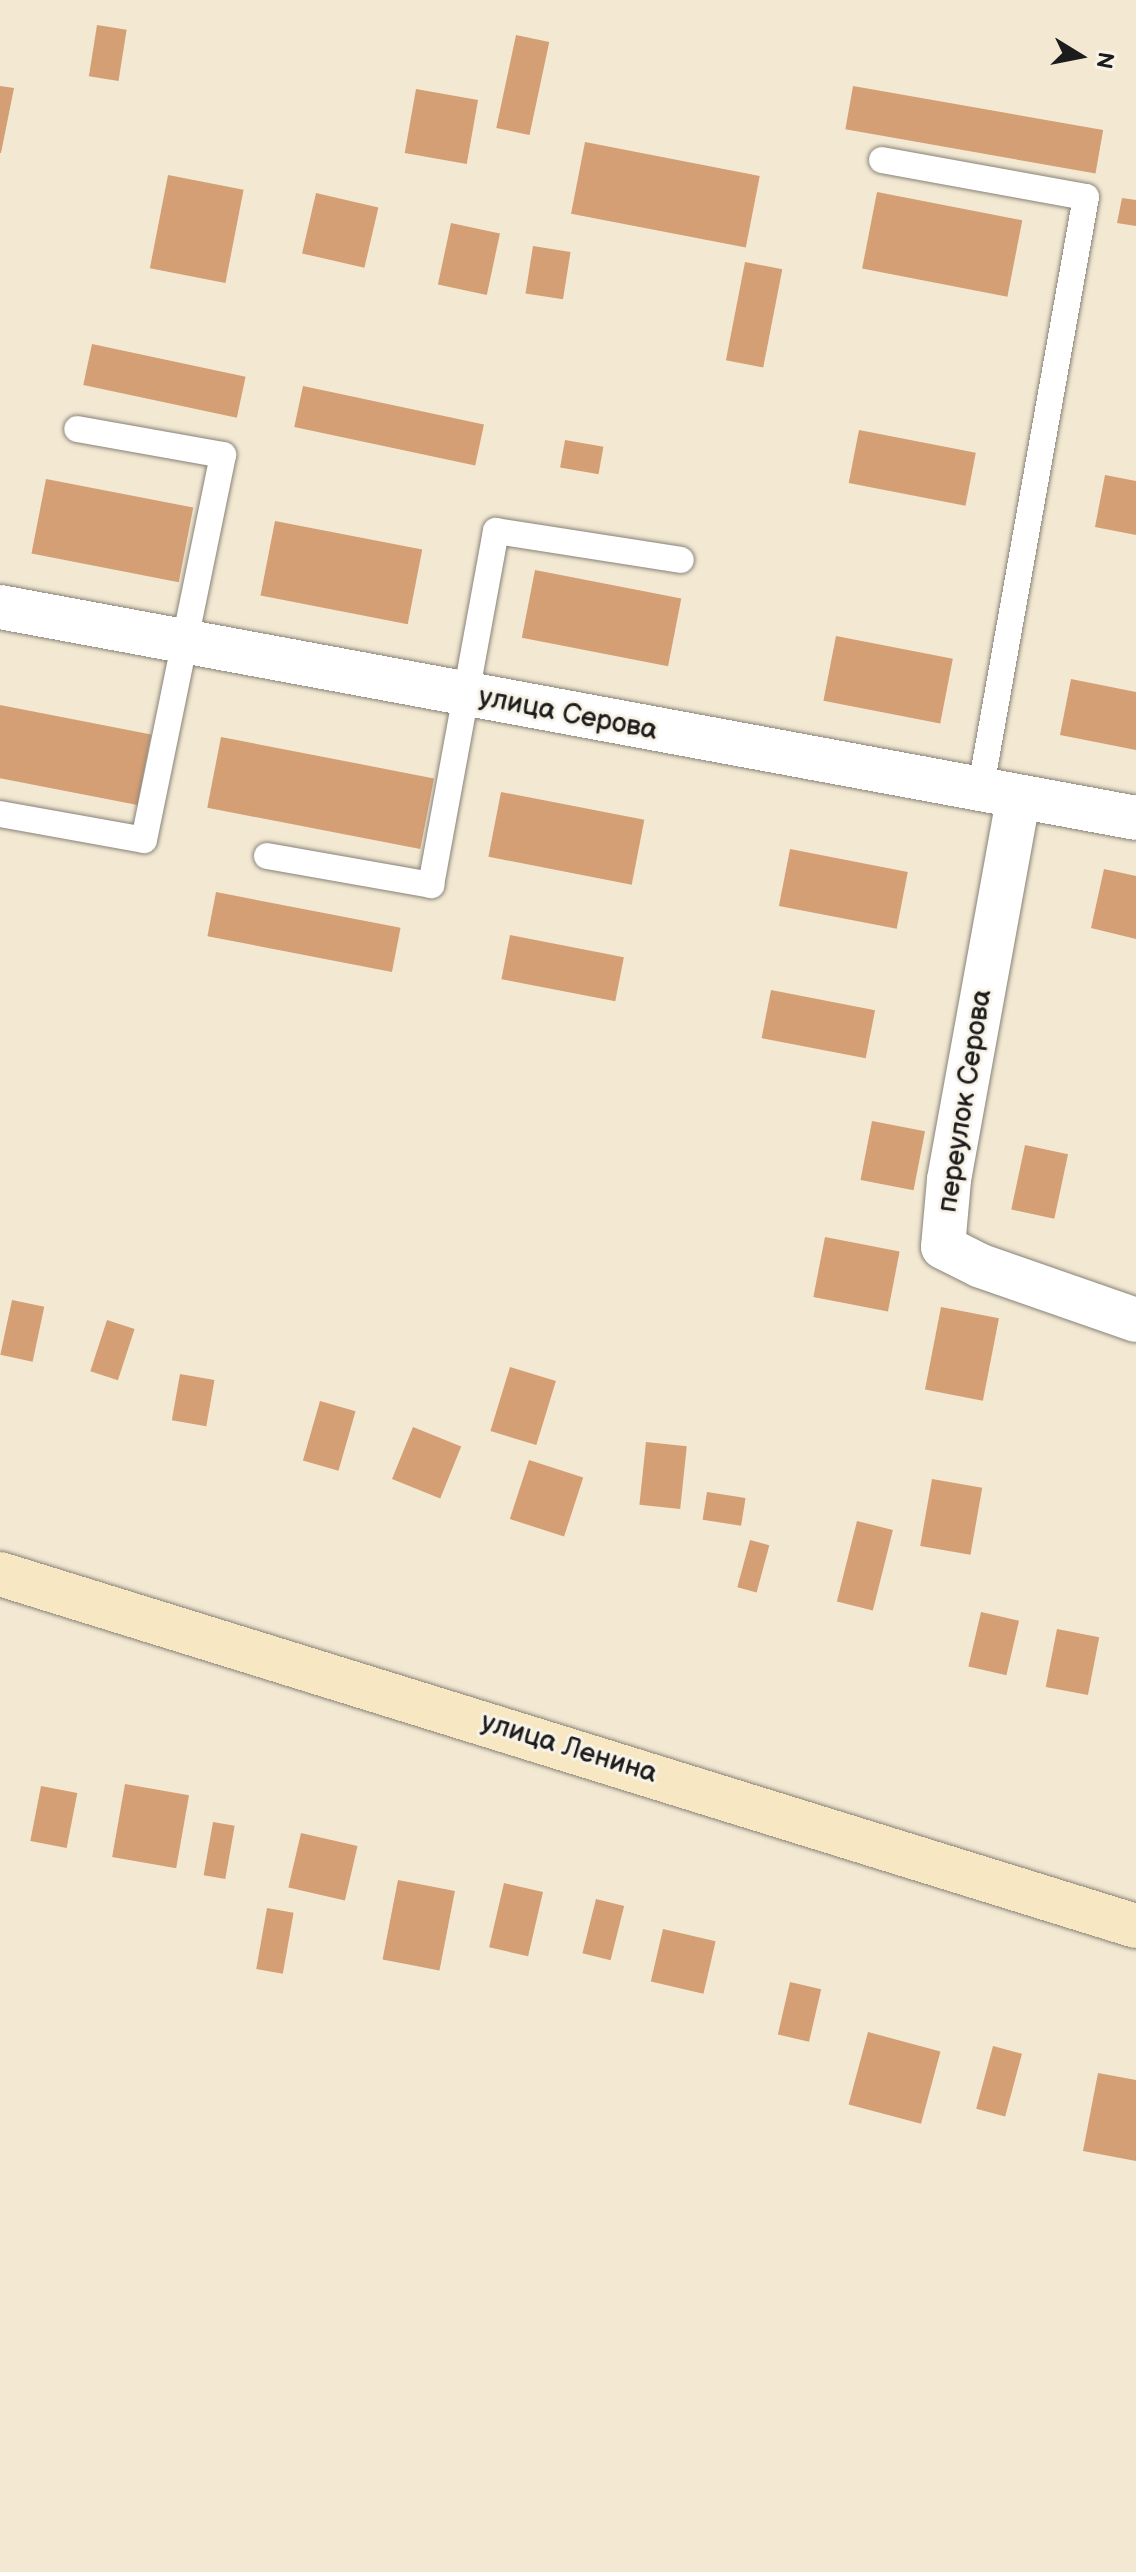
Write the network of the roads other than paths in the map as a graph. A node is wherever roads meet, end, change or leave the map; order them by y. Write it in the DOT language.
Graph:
graph roads {
  1 [pos="882,160"];
  2 [pos="77,429"];
  3 [pos="681,560"];
  4 [pos="0,607"];
  5 [pos="184,642"];
  6 [pos="467,695"];
  7 [pos="999,796"];
  8 [pos="0,814"];
  9 [pos="1136,818"];
  10 [pos="267,856"];
  11 [pos="1136,1320"];
  12 [pos="0,1574"];
  13 [pos="1136,1926"];
  1 -- 7 [label="lane"];
  2 -- 5 [label="lane"];
  3 -- 6 [label="lane"];
  4 -- 5 [label="street, улица Серова"];
  5 -- 6 [label="street, улица Серова"];
  5 -- 8 [label="lane"];
  6 -- 7 [label="street, улица Серова"];
  6 -- 10 [label="lane"];
  7 -- 9 [label="street, улица Серова"];
  7 -- 11 [label="street, переулок Серова"];
  12 -- 13 [label="main road, улица Ленина"];
}
